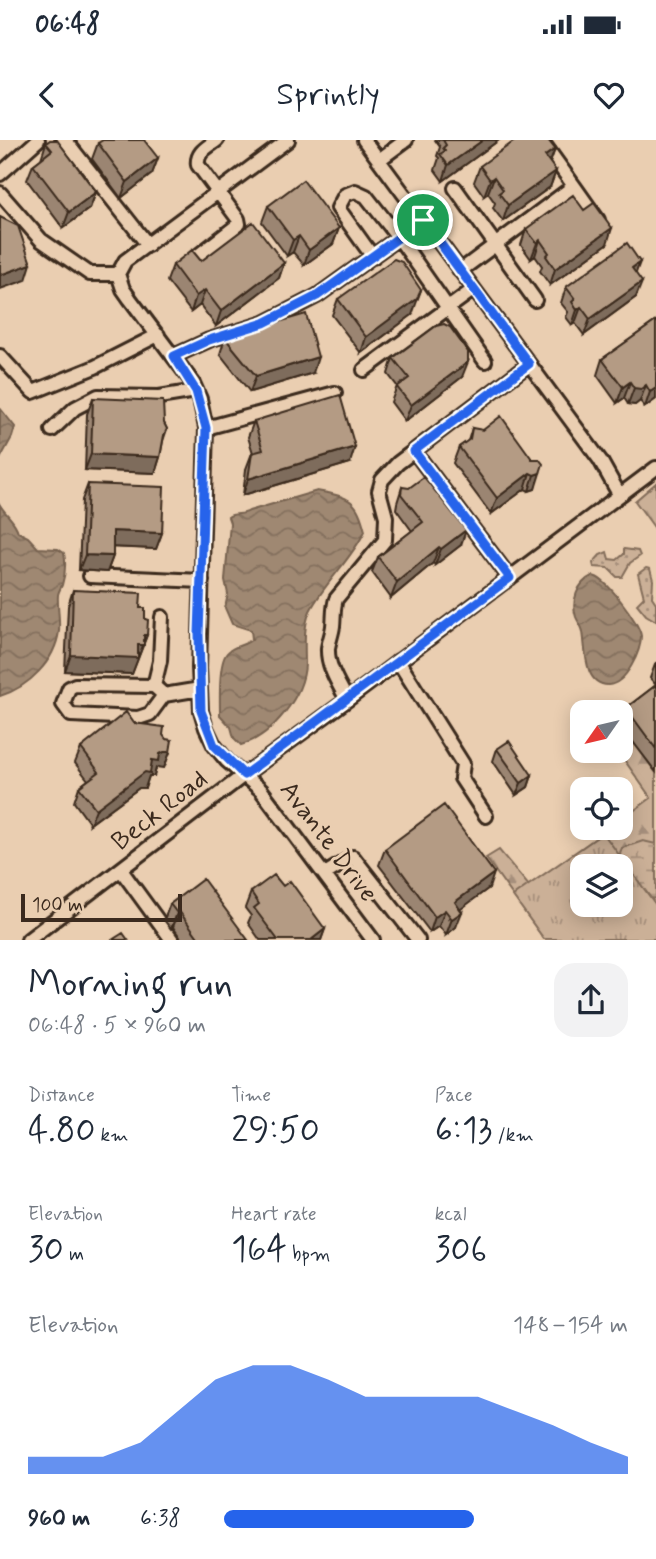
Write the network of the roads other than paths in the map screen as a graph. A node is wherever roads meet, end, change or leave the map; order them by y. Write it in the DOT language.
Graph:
graph roads {
  1 [pos="37,140"];
  2 [pos="62,140"];
  3 [pos="217,140"];
  4 [pos="288,140"];
  5 [pos="365,140"];
  6 [pos="406,140"];
  7 [pos="541,140"];
  8 [pos="379,160"];
  9 [pos="0,174"];
  10 [pos="574,186"];
  11 [pos="455,188"];
  12 [pos="218,192"];
  13 [pos="0,193"];
  14 [pos="423,220"];
  15 [pos="605,231"];
  16 [pos="398,238"];
  17 [pos="496,244"];
  18 [pos="148,245"];
  19 [pos="373,257"];
  20 [pos="195,258"];
  21 [pos="460,271"];
  22 [pos="118,274"];
  23 [pos="474,289"];
  24 [pos="535,300"];
  25 [pos="447,309"];
  26 [pos="158,335"];
  27 [pos="0,356"];
  28 [pos="174,356"];
  29 [pos="485,361"];
  30 [pos="529,364"];
  31 [pos="364,370"];
  32 [pos="196,391"];
  33 [pos="335,393"];
  34 [pos="206,428"];
  35 [pos="52,430"];
  36 [pos="414,451"];
  37 [pos="656,468"];
  38 [pos="619,495"];
  39 [pos="90,576"];
  40 [pos="510,578"];
  41 [pos="202,581"];
  42 [pos="162,617"];
  43 [pos="398,661"];
  44 [pos="200,688"];
  45 [pos="159,691"];
  46 [pos="347,700"];
  47 [pos="244,775"];
  48 [pos="486,816"];
  49 [pos="121,870"];
  50 [pos="325,874"];
  51 [pos="43,935"];
  52 [pos="28,940"];
  53 [pos="172,940"];
  54 [pos="373,940"];
  55 [pos="418,940"];
  1 -- 9 [label="street"];
  2 -- 18 [label="street"];
  3 -- 12 [label="street"];
  4 -- 12 [label="street"];
  5 -- 8 [label="street"];
  6 -- 8 [label="street"];
  7 -- 10 [label="street"];
  8 -- 14 [label="street"];
  10 -- 15 [label="street"];
  10 -- 17 [label="street"];
  11 -- 17 [label="street"];
  12 -- 18 [label="street"];
  12 -- 20 [label="street"];
  13 -- 22 [label="street"];
  14 -- 16 [label="street"];
  14 -- 21 [label="street"];
  16 -- 19 [label="street"];
  16 -- 19 [label="street"];
  16 -- 25 [label="street"];
  17 -- 21 [label="street"];
  17 -- 24 [label="street"];
  18 -- 22 [label="street"];
  19 -- 28 [label="street"];
  21 -- 23 [label="street"];
  22 -- 26 [label="street, Avante Drive"];
  23 -- 25 [label="street"];
  23 -- 30 [label="street"];
  25 -- 29 [label="street"];
  25 -- 31 [label="street"];
  26 -- 27 [label="street"];
  26 -- 28 [label="street, Avante Drive"];
  28 -- 32 [label="street, Avante Drive"];
  30 -- 36 [label="street"];
  30 -- 38 [label="street"];
  32 -- 34 [label="street, Avante Drive"];
  32 -- 35 [label="street"];
  33 -- 34 [label="street"];
  34 -- 41 [label="street, Avante Drive"];
  36 -- 40 [label="street"];
  36 -- 46 [label="street"];
  37 -- 38 [label="street, Beck Road"];
  38 -- 40 [label="street, Beck Road"];
  39 -- 41 [label="street"];
  40 -- 43 [label="street, Beck Road"];
  41 -- 44 [label="street, Avante Drive"];
  42 -- 45 [label="street"];
  43 -- 46 [label="street, Beck Road"];
  43 -- 48 [label="street"];
  44 -- 45 [label="street"];
  44 -- 47 [label="street, Avante Drive"];
  45 -- 45 [label="street"];
  46 -- 47 [label="street, Beck Road"];
  47 -- 49 [label="street, Beck Road"];
  47 -- 50 [label="street, Avante Drive"];
  49 -- 51 [label="street, Beck Road"];
  49 -- 53 [label="street"];
  50 -- 54 [label="street, Avante Drive"];
  50 -- 55 [label="street"];
  51 -- 52 [label="street, Beck Road"];
}
